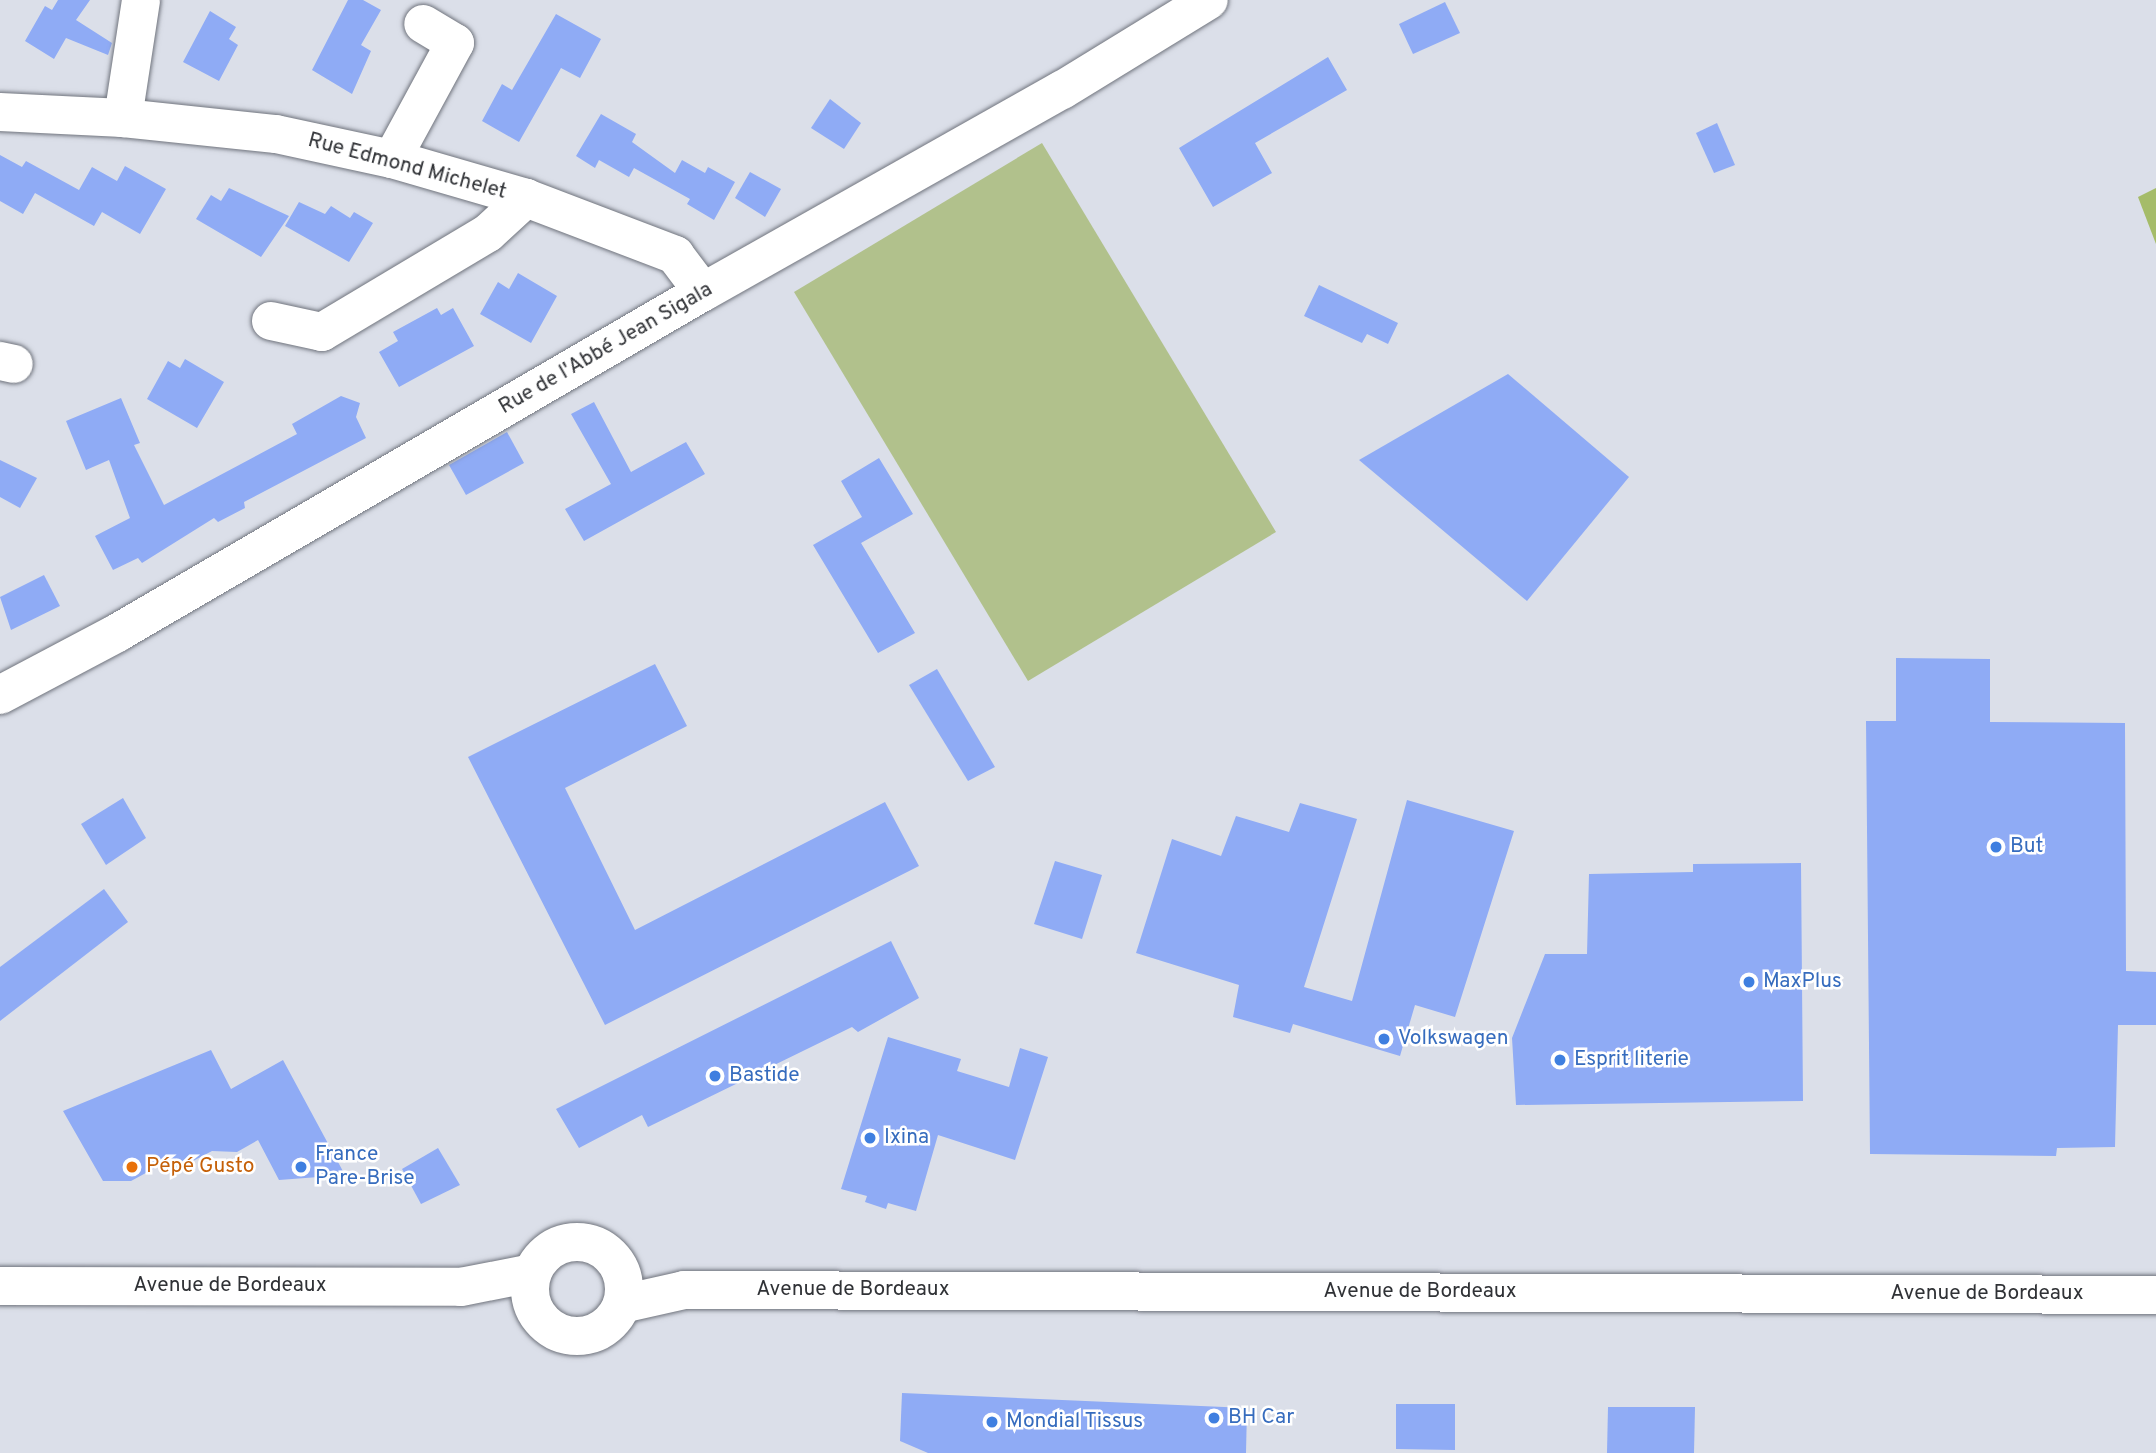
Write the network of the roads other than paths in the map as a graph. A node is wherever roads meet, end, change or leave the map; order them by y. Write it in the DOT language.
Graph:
graph roads {
  1 [pos="141,0"];
  2 [pos="1209,0"];
  3 [pos="424,24"];
  4 [pos="0,112"];
  5 [pos="123,118"];
  6 [pos="393,159"];
  7 [pos="526,198"];
  8 [pos="703,292"];
  9 [pos="271,321"];
  10 [pos="0,695"];
  11 [pos="613,1257"];
  12 [pos="532,1273"];
  13 [pos="0,1286"];
  14 [pos="461,1287"];
  15 [pos="684,1290"];
  16 [pos="2156,1295"];
  17 [pos="622,1304"];
  18 [pos="544,1323"];
  1 -- 5 [label="street"];
  2 -- 8 [label="street, Rue de l'Abbé Jean Sigala"];
  3 -- 6 [label="street"];
  4 -- 5 [label="street, Rue Edmond Michelet"];
  5 -- 6 [label="street, Rue Edmond Michelet"];
  6 -- 7 [label="street, Rue Edmond Michelet"];
  7 -- 8 [label="street, Rue Edmond Michelet"];
  7 -- 9 [label="street"];
  8 -- 10 [label="street, Rue de l'Abbé Jean Sigala"];
  11 -- 12 [label="street, Avenue de Bordeaux"];
  11 -- 15 [label="street, Avenue de Bordeaux"];
  11 -- 17 [label="street"];
  12 -- 14 [label="street, Avenue de Bordeaux"];
  12 -- 18 [label="street"];
  13 -- 14 [label="street, Avenue de Bordeaux"];
  14 -- 18 [label="street, Avenue de Bordeaux"];
  15 -- 16 [label="street, Avenue de Bordeaux"];
  15 -- 17 [label="street, Avenue de Bordeaux"];
  17 -- 18 [label="street, Avenue de Bordeaux"];
}
